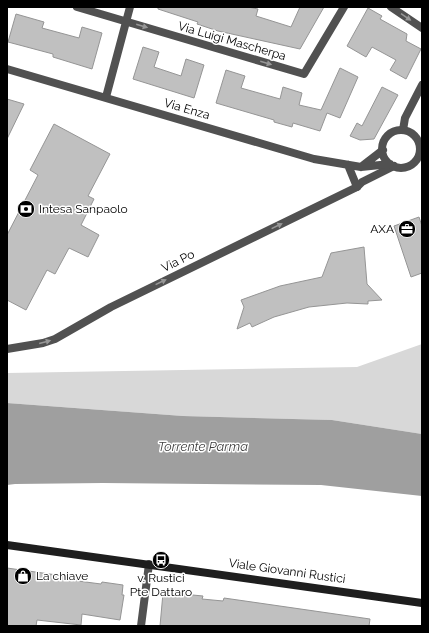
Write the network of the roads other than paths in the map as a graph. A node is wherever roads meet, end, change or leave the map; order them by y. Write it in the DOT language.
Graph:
graph roads {
  1 [pos="77,7"];
  2 [pos="130,7"];
  3 [pos="344,7"];
  4 [pos="391,7"];
  5 [pos="125,22"];
  6 [pos="422,28"];
  7 [pos="7,70"];
  8 [pos="422,85"];
  9 [pos="106,98"];
  10 [pos="403,130"];
  11 [pos="420,141"];
  12 [pos="383,150"];
  13 [pos="421,153"];
  14 [pos="348,165"];
  15 [pos="392,165"];
  16 [pos="361,167"];
  17 [pos="357,187"];
  18 [pos="7,349"];
  19 [pos="7,545"];
  20 [pos="149,564"];
  21 [pos="422,602"];
  22 [pos="141,626"];
  1 -- 5 [label="street, Via Luigi Mascherpa"];
  2 -- 5 [label="street"];
  5 -- 3 [label="street, Via Luigi Mascherpa, one-way"];
  4 -- 6 [label="street, one-way"];
  5 -- 9 [label="street"];
  7 -- 9 [label="street, Via Enza"];
  8 -- 10 [label="street"];
  9 -- 14 [label="street, Via Enza"];
  10 -- 11 [label="street, Via Po"];
  10 -- 12 [label="street"];
  11 -- 13 [label="street, Via Po"];
  12 -- 15 [label="street"];
  12 -- 16 [label="street"];
  13 -- 15 [label="street, Via Po"];
  14 -- 16 [label="street, Via Enza"];
  14 -- 17 [label="street"];
  15 -- 16 [label="street, Via Po"];
  15 -- 17 [label="street, Via Po"];
  18 -- 17 [label="street, Via Po, one-way"];
  19 -- 20 [label="main road, Viale Giovanni Rustici"];
  20 -- 21 [label="main road, Viale Giovanni Rustici"];
  20 -- 22 [label="street"];
}
